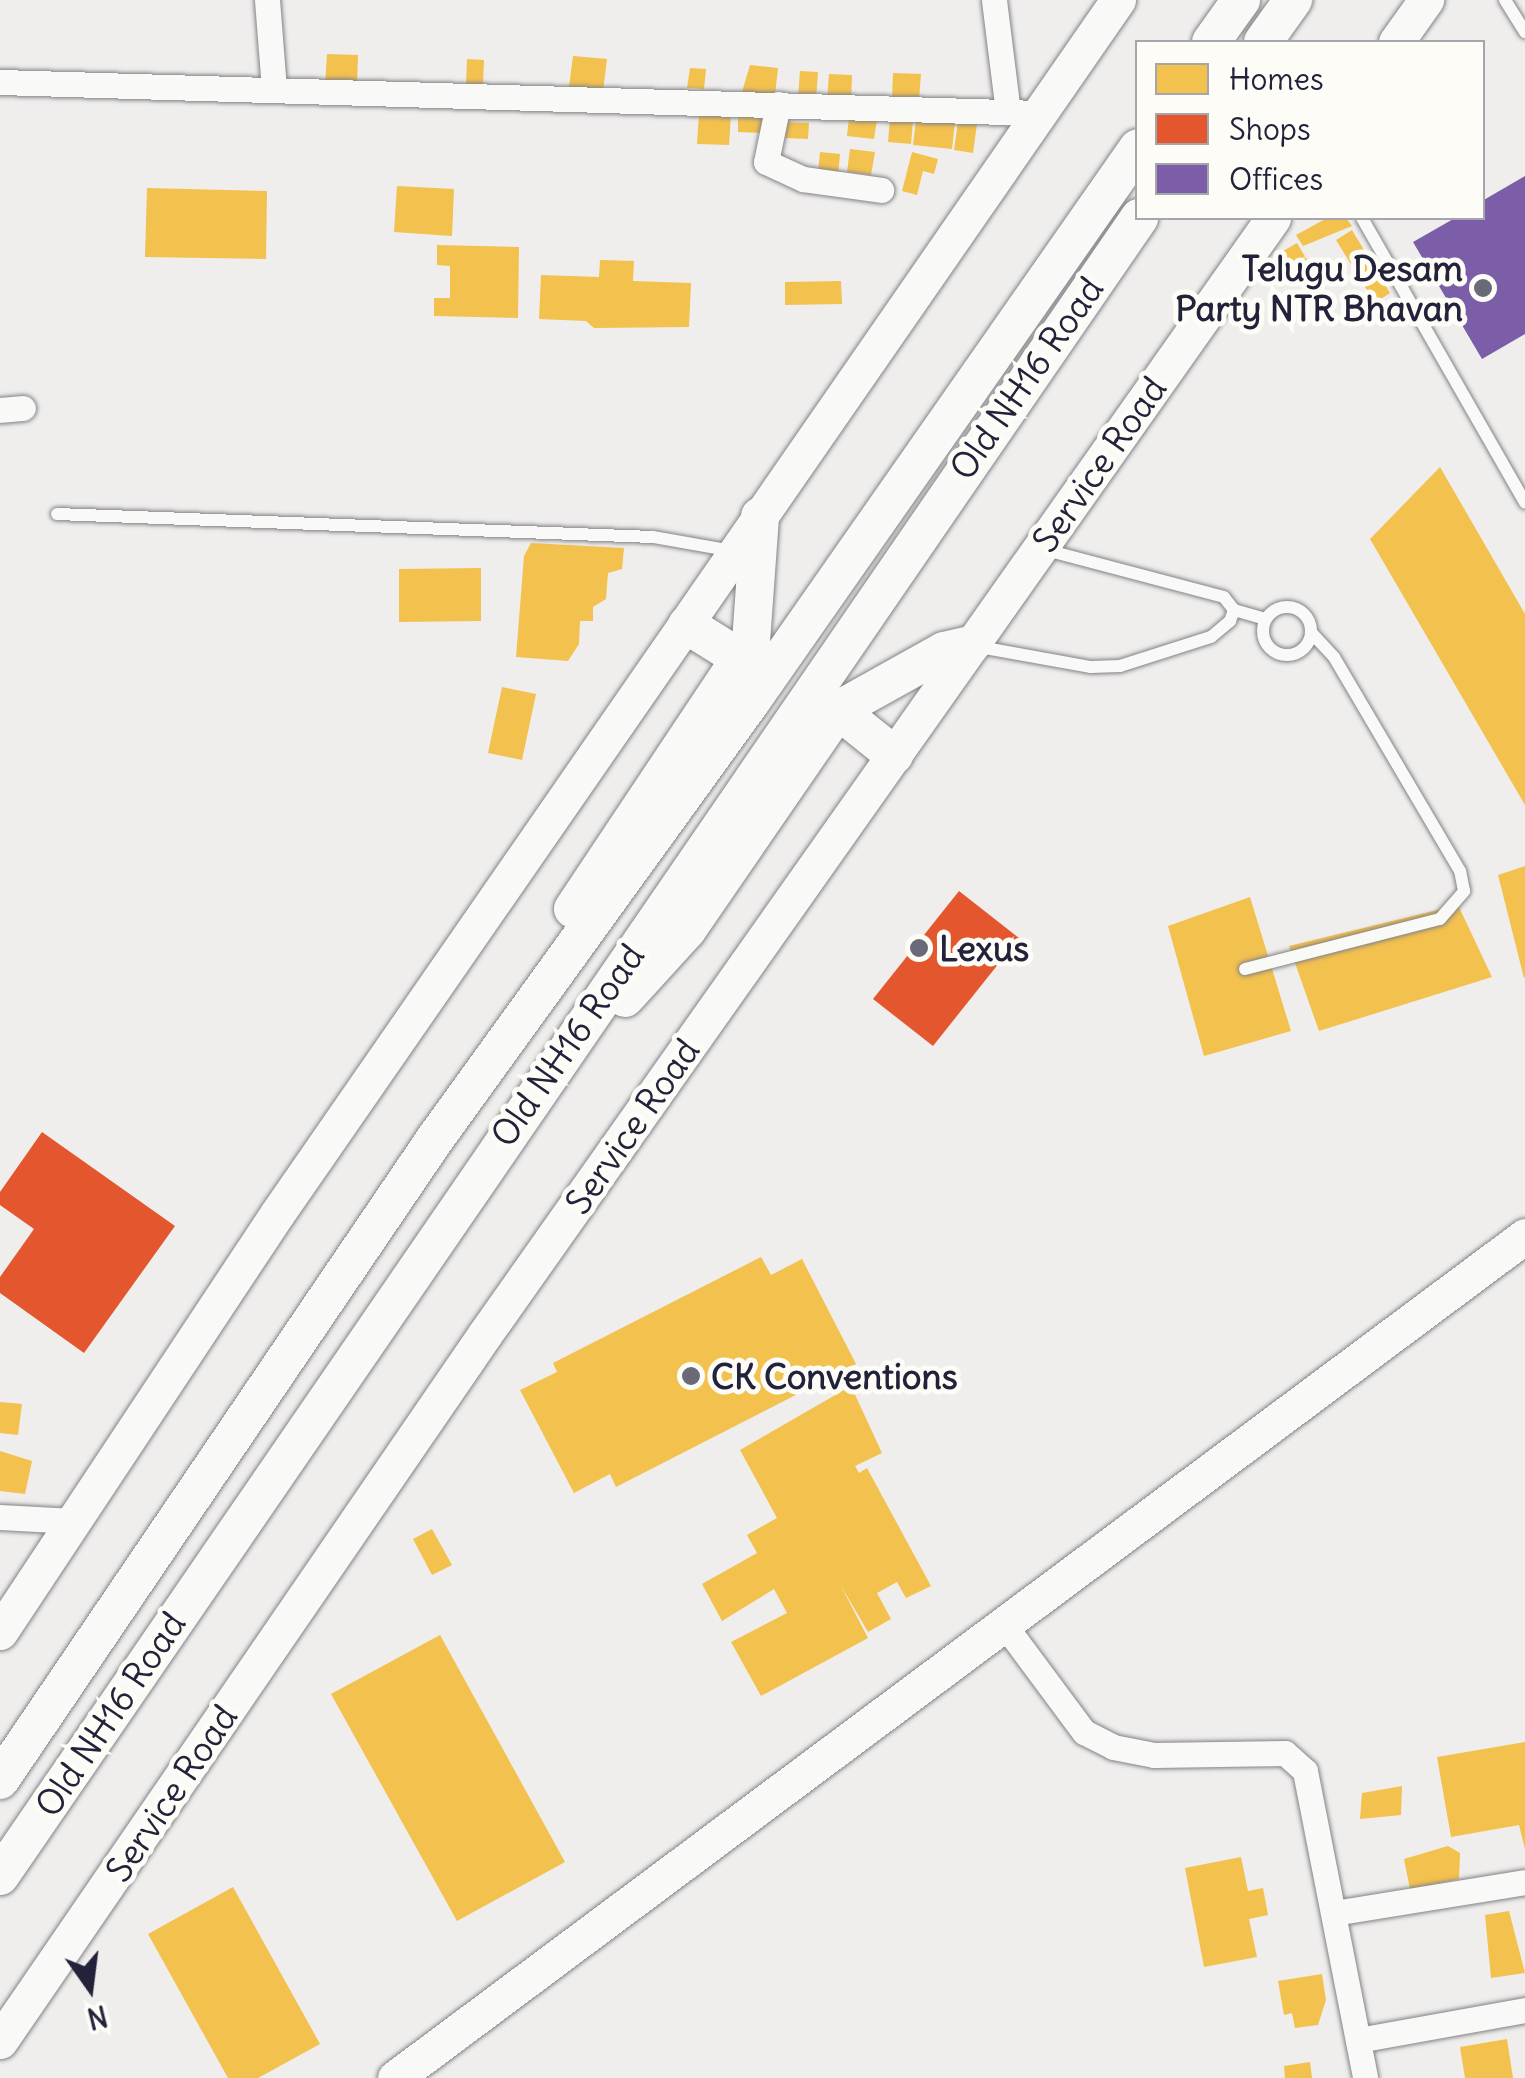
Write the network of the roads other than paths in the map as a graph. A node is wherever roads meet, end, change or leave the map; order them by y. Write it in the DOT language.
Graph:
graph roads {
  1 [pos="267,0"];
  2 [pos="994,0"];
  3 [pos="1118,0"];
  4 [pos="1241,0"];
  5 [pos="1293,0"];
  6 [pos="1426,0"];
  7 [pos="1505,0"];
  8 [pos="1525,32"];
  9 [pos="1212,40"];
  10 [pos="1264,40"];
  11 [pos="1397,40"];
  12 [pos="0,82"];
  13 [pos="274,89"];
  14 [pos="778,104"];
  15 [pos="1024,112"];
  16 [pos="1135,152"];
  17 [pos="881,190"];
  18 [pos="1138,220"];
  19 [pos="1272,220"];
  20 [pos="1363,220"];
  21 [pos="1525,503"];
  22 [pos="56,514"];
  23 [pos="760,516"];
  24 [pos="1040,548"];
  25 [pos="735,552"];
  26 [pos="1234,610"];
  27 [pos="1265,618"];
  28 [pos="687,625"];
  29 [pos="1312,633"];
  30 [pos="971,645"];
  31 [pos="740,658"];
  32 [pos="838,710"];
  33 [pos="894,755"];
  34 [pos="1245,969"];
  35 [pos="516,1118"];
  36 [pos="435,1138"];
  37 [pos="1525,1236"];
  38 [pos="0,1516"];
  39 [pos="74,1520"];
  40 [pos="1002,1624"];
  41 [pos="0,1632"];
  42 [pos="0,1780"];
  43 [pos="0,1876"];
  44 [pos="1525,1882"];
  45 [pos="1334,1913"];
  46 [pos="1525,2010"];
  47 [pos="1358,2040"];
  48 [pos="0,2041"];
  49 [pos="395,2078"];
  50 [pos="1366,2078"];
  1 -- 13 [label="street"];
  2 -- 15 [label="street"];
  3 -- 15 [label="street"];
  4 -- 9 [label="main road"];
  5 -- 10 [label="main road"];
  6 -- 11 [label="street"];
  7 -- 8 [label="lane"];
  12 -- 13 [label="street"];
  13 -- 14 [label="street"];
  14 -- 15 [label="street"];
  14 -- 17 [label="street"];
  15 -- 23 [label="street"];
  16 -- 36 [label="main road, Old NH16 Road"];
  18 -- 35 [label="main road, Old NH16 Road"];
  19 -- 24 [label="street, Service Road"];
  20 -- 21 [label="lane"];
  22 -- 25 [label="lane"];
  23 -- 25 [label="street"];
  23 -- 31 [label="main road"];
  24 -- 26 [label="lane"];
  24 -- 30 [label="street, Service Road"];
  25 -- 28 [label="street"];
  26 -- 27 [label="lane"];
  26 -- 30 [label="lane"];
  27 -- 29 [label="lane"];
  27 -- 29 [label="lane"];
  28 -- 31 [label="main road"];
  28 -- 39 [label="street"];
  29 -- 34 [label="lane"];
  30 -- 32 [label="main road"];
  30 -- 33 [label="street, Service Road"];
  31 -- 36 [label="main road"];
  32 -- 33 [label="main road"];
  32 -- 35 [label="main road"];
  33 -- 48 [label="street, Service Road"];
  35 -- 43 [label="main road, Old NH16 Road"];
  36 -- 42 [label="main road, Old NH16 Road"];
  37 -- 40 [label="street"];
  38 -- 39 [label="street"];
  39 -- 41 [label="street"];
  40 -- 45 [label="street"];
  40 -- 49 [label="street"];
  44 -- 45 [label="street"];
  45 -- 47 [label="street"];
  46 -- 47 [label="street"];
  47 -- 50 [label="street"];
}
